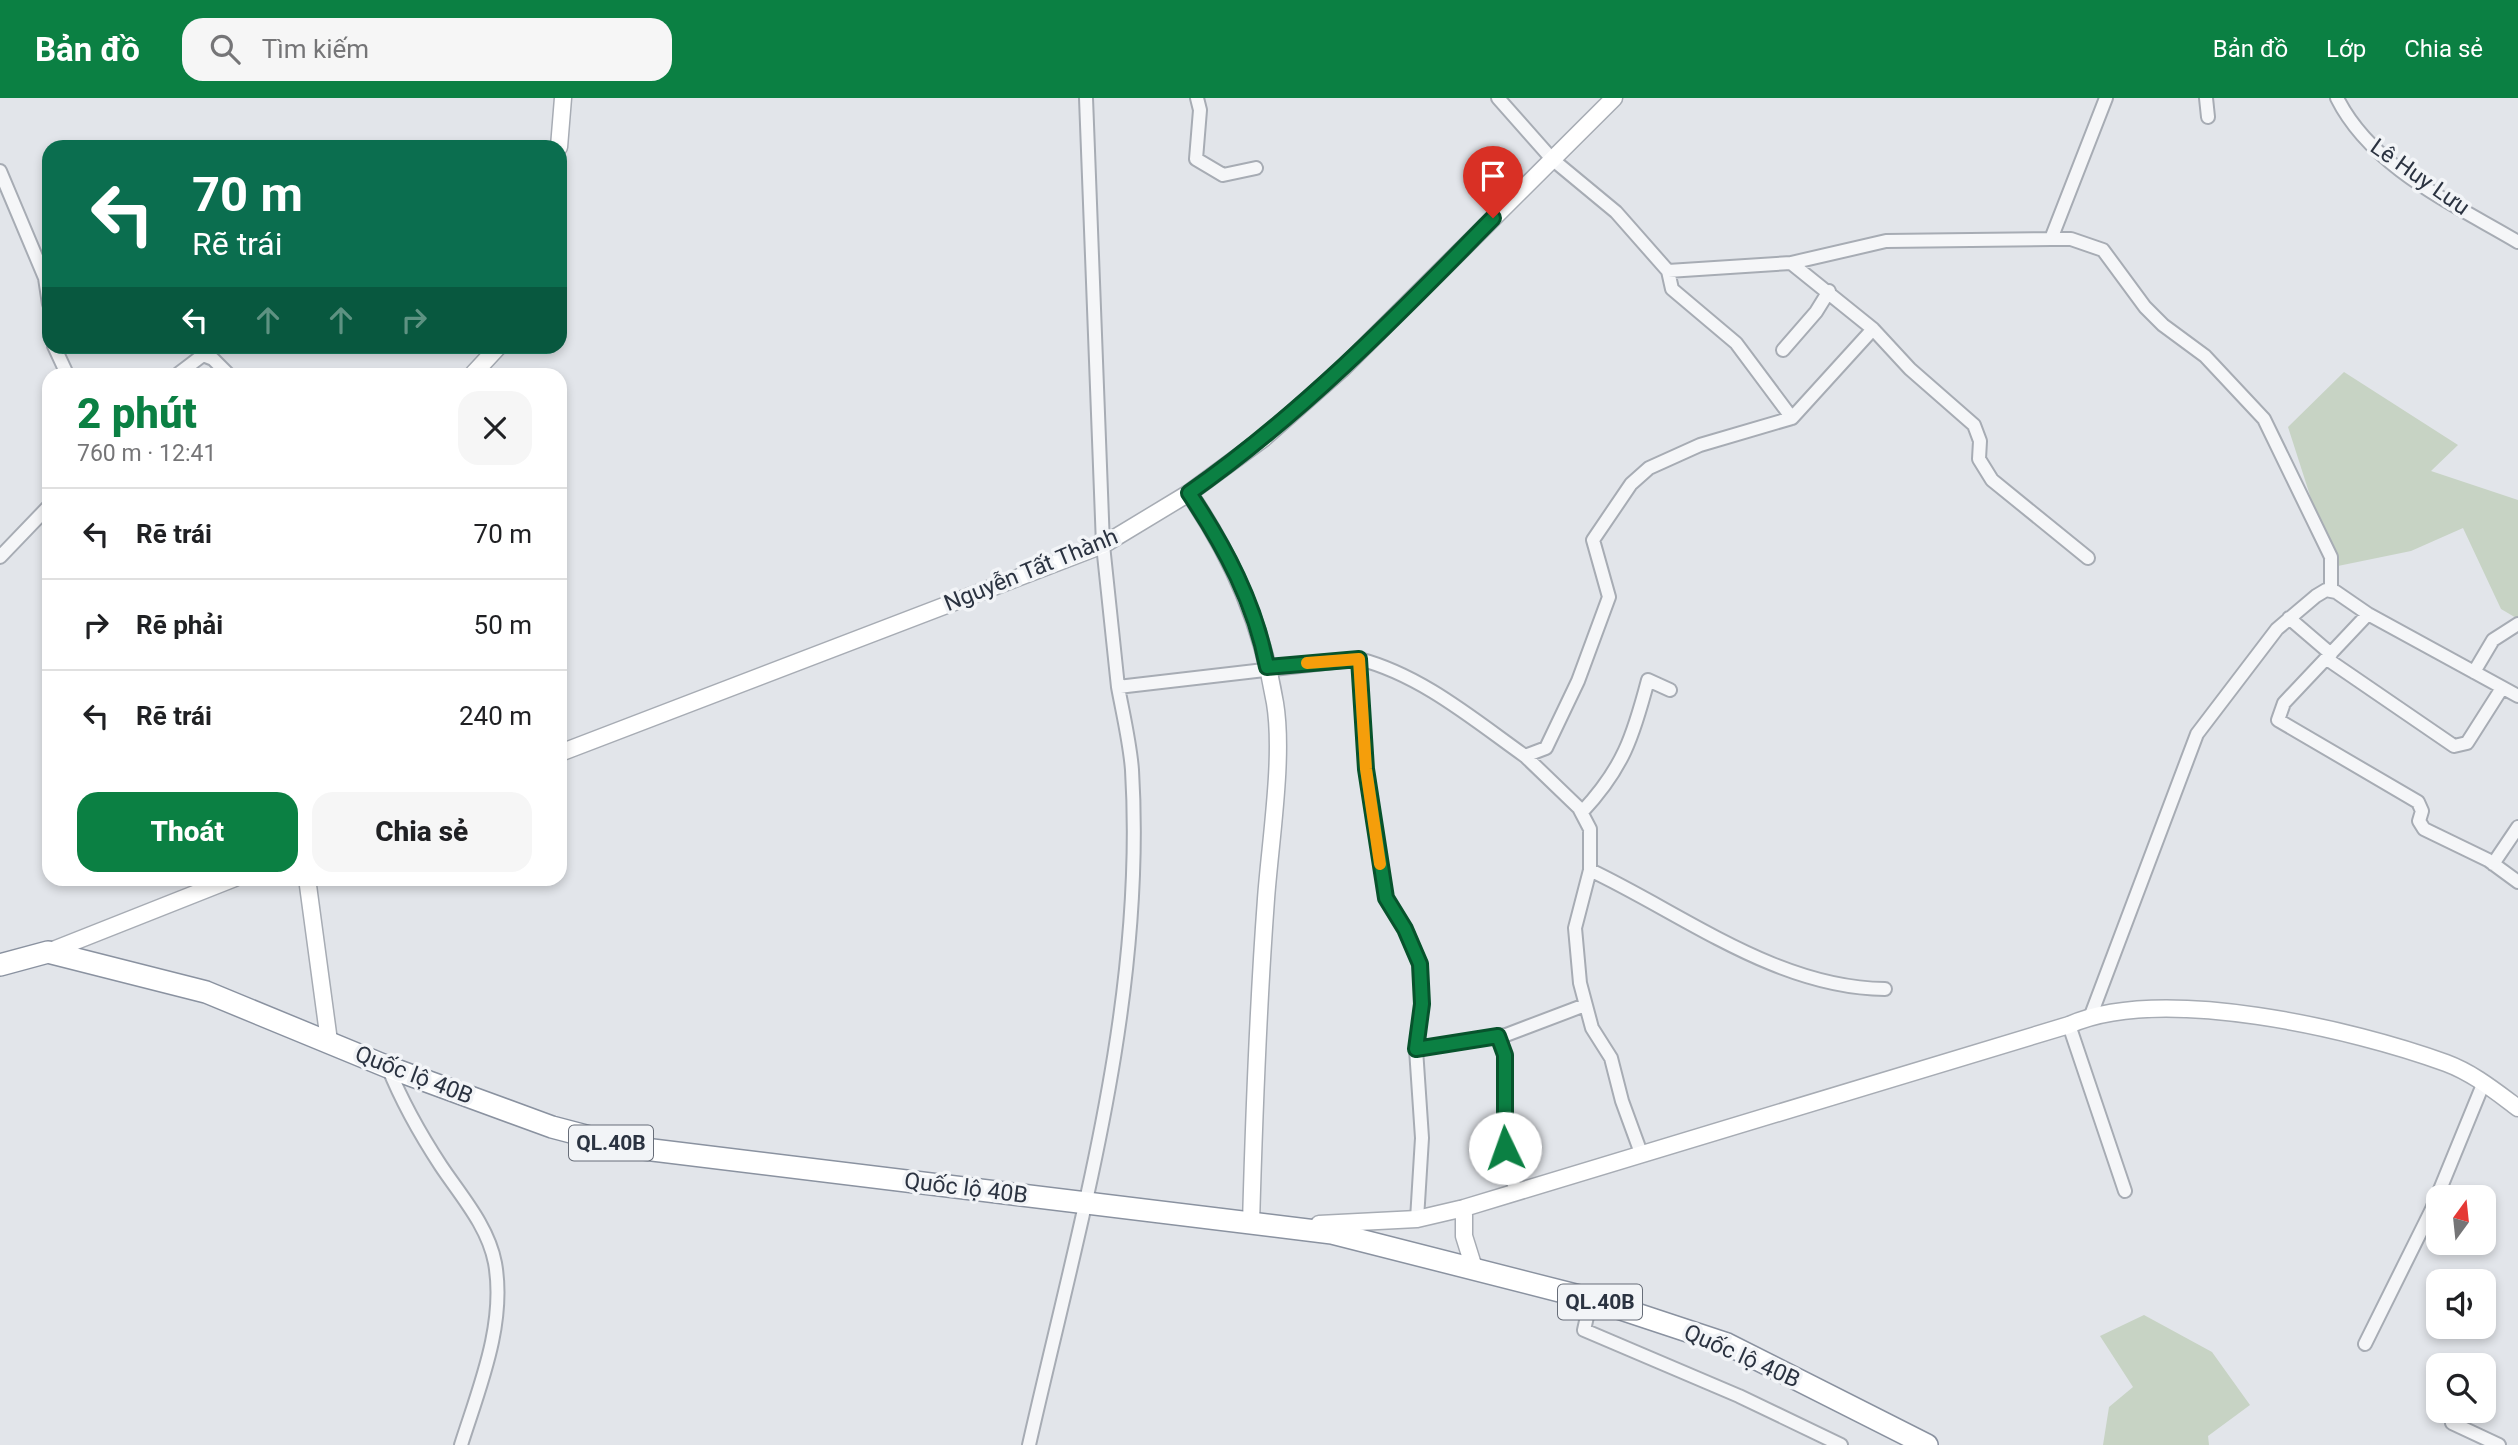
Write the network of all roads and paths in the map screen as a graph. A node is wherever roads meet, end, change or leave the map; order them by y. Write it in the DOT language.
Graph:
graph roads {
  1 [pos="563,98"];
  2 [pos="1086,98"];
  3 [pos="1197,98"];
  4 [pos="1498,98"];
  5 [pos="1614,98"];
  6 [pos="2106,98"];
  7 [pos="2206,98"];
  8 [pos="2337,98"];
  9 [pos="2208,117"];
  10 [pos="560,140"];
  11 [pos="1552,159"];
  12 [pos="1255,168"];
  13 [pos="1,176"];
  14 [pos="2051,239"];
  15 [pos="2518,242"];
  16 [pos="1791,263"];
  17 [pos="42,271"];
  18 [pos="1668,271"];
  19 [pos="1829,291"];
  20 [pos="1873,329"];
  21 [pos="1783,350"];
  22 [pos="492,354"];
  23 [pos="184,368"];
  24 [pos="222,368"];
  25 [pos="479,368"];
  26 [pos="1792,418"];
  27 [pos="1189,493"];
  28 [pos="42,513"];
  29 [pos="1103,545"];
  30 [pos="0,557"];
  31 [pos="2088,558"];
  32 [pos="2331,590"];
  33 [pos="2368,614"];
  34 [pos="2289,618"];
  35 [pos="2518,624"];
  36 [pos="2329,656"];
  37 [pos="1359,659"];
  38 [pos="1267,667"];
  39 [pos="2474,672"];
  40 [pos="1118,687"];
  41 [pos="2502,688"];
  42 [pos="1670,691"];
  43 [pos="2518,696"];
  44 [pos="567,750"];
  45 [pos="1525,756"];
  46 [pos="1582,812"];
  47 [pos="2518,827"];
  48 [pos="2493,864"];
  49 [pos="1590,870"];
  50 [pos="2518,882"];
  51 [pos="215,886"];
  52 [pos="308,886"];
  53 [pos="48,952"];
  54 [pos="1,962"];
  55 [pos="1885,989"];
  56 [pos="1584,1005"];
  57 [pos="2091,1015"];
  58 [pos="2069,1025"];
  59 [pos="1498,1036"];
  60 [pos="329,1041"];
  61 [pos="1416,1049"];
  62 [pos="388,1067"];
  63 [pos="2484,1082"];
  64 [pos="2518,1108"];
  65 [pos="1641,1153"];
  66 [pos="2125,1191"];
  67 [pos="1516,1193"];
  68 [pos="1085,1202"];
  69 [pos="1464,1208"];
  70 [pos="1417,1219"];
  71 [pos="1251,1224"];
  72 [pos="1474,1268"];
  73 [pos="1591,1299"];
  74 [pos="2365,1344"];
  75 [pos="2452,1423"];
  76 [pos="461,1445"];
  77 [pos="1029,1445"];
  78 [pos="1841,1445"];
  79 [pos="1927,1445"];
  80 [pos="2499,1445"];
  1 -- 10 [label="main road"];
  2 -- 29 [label="street"];
  3 -- 12 [label="street"];
  4 -- 11 [label="street"];
  5 -- 11 [label="main road, Nguyễn Tất Thành"];
  6 -- 14 [label="street"];
  7 -- 9 [label="street"];
  8 -- 15 [label="street, Lê Huy Lưu"];
  11 -- 18 [label="street"];
  11 -- 27 [label="main road, Nguyễn Tất Thành"];
  13 -- 17 [label="street"];
  14 -- 16 [label="street"];
  14 -- 32 [label="street"];
  16 -- 18 [label="street"];
  16 -- 19 [label="street"];
  18 -- 26 [label="street"];
  19 -- 20 [label="street"];
  19 -- 21 [label="street"];
  20 -- 26 [label="street"];
  20 -- 31 [label="street"];
  22 -- 25 [label="main road"];
  23 -- 24 [label="street"];
  26 -- 45 [label="street"];
  27 -- 29 [label="main road, Nguyễn Tất Thành"];
  27 -- 38 [label="main road"];
  28 -- 30 [label="street"];
  29 -- 40 [label="street"];
  29 -- 44 [label="main road, Nguyễn Tất Thành"];
  32 -- 33 [label="street"];
  32 -- 34 [label="street"];
  33 -- 36 [label="street"];
  33 -- 39 [label="street"];
  34 -- 36 [label="street"];
  34 -- 57 [label="street"];
  35 -- 39 [label="street"];
  36 -- 41 [label="street"];
  36 -- 48 [label="street"];
  37 -- 38 [label="street"];
  37 -- 45 [label="street"];
  37 -- 61 [label="street"];
  38 -- 40 [label="street"];
  38 -- 71 [label="main road"];
  39 -- 41 [label="street"];
  40 -- 68 [label="street"];
  41 -- 43 [label="street"];
  42 -- 46 [label="street"];
  45 -- 46 [label="street"];
  46 -- 49 [label="street"];
  47 -- 48 [label="street"];
  48 -- 50 [label="street"];
  49 -- 55 [label="street"];
  49 -- 56 [label="street"];
  51 -- 53 [label="main road"];
  52 -- 60 [label="main road"];
  53 -- 54 [label="highway, Quốc lộ 40B / QL.40B"];
  53 -- 60 [label="highway, Quốc lộ 40B / QL.40B"];
  56 -- 59 [label="street"];
  56 -- 65 [label="street"];
  57 -- 58 [label="main road"];
  57 -- 63 [label="main road"];
  58 -- 65 [label="main road"];
  58 -- 66 [label="street"];
  59 -- 61 [label="street"];
  59 -- 67 [label="street"];
  60 -- 62 [label="highway, Quốc lộ 40B / QL.40B"];
  61 -- 70 [label="street"];
  62 -- 68 [label="highway, Quốc lộ 40B / QL.40B"];
  62 -- 76 [label="street"];
  63 -- 64 [label="main road"];
  63 -- 74 [label="street"];
  65 -- 67 [label="main road"];
  67 -- 69 [label="main road"];
  68 -- 71 [label="highway, Quốc lộ 40B / QL.40B"];
  68 -- 77 [label="street"];
  69 -- 70 [label="main road"];
  69 -- 72 [label="main road"];
  70 -- 71 [label="main road"];
  71 -- 72 [label="highway, Quốc lộ 40B / QL.40B"];
  72 -- 73 [label="highway, Quốc lộ 40B / QL.40B"];
  73 -- 78 [label="street"];
  73 -- 79 [label="highway, Quốc lộ 40B / QL.40B"];
  75 -- 80 [label="street"];
}
